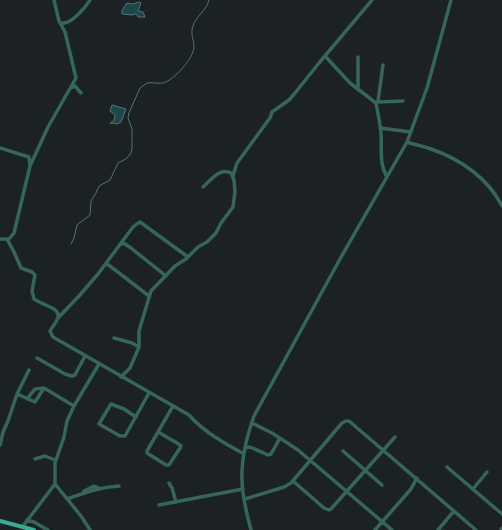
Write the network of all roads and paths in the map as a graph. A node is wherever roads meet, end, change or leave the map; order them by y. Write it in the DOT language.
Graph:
graph roads {
  1 [pos="54,0"];
  2 [pos="90,0"];
  3 [pos="372,0"];
  4 [pos="451,0"];
  5 [pos="61,23"];
  6 [pos="325,56"];
  7 [pos="358,57"];
  8 [pos="383,65"];
  9 [pos="71,88"];
  10 [pos="358,90"];
  11 [pos="81,93"];
  12 [pos="403,101"];
  13 [pos="377,102"];
  14 [pos="380,128"];
  15 [pos="411,132"];
  16 [pos="408,142"];
  17 [pos="0,148"];
  18 [pos="30,166"];
  19 [pos="233,176"];
  20 [pos="388,177"];
  21 [pos="203,187"];
  22 [pos="502,206"];
  23 [pos="0,239"];
  24 [pos="6,239"];
  25 [pos="121,243"];
  26 [pos="188,257"];
  27 [pos="106,263"];
  28 [pos="166,276"];
  29 [pos="149,296"];
  30 [pos="58,318"];
  31 [pos="114,338"];
  32 [pos="139,347"];
  33 [pos="85,356"];
  34 [pos="37,358"];
  35 [pos="99,364"];
  36 [pos="29,370"];
  37 [pos="121,377"];
  38 [pos="44,388"];
  39 [pos="149,393"];
  40 [pos="17,394"];
  41 [pos="27,398"];
  42 [pos="74,406"];
  43 [pos="173,406"];
  44 [pos="136,417"];
  45 [pos="252,423"];
  46 [pos="158,432"];
  47 [pos="1,433"];
  48 [pos="395,437"];
  49 [pos="280,438"];
  50 [pos="0,445"];
  51 [pos="245,448"];
  52 [pos="383,449"];
  53 [pos="343,451"];
  54 [pos="244,454"];
  55 [pos="35,459"];
  56 [pos="55,460"];
  57 [pos="311,461"];
  58 [pos="447,467"];
  59 [pos="365,470"];
  60 [pos="486,472"];
  61 [pos="417,478"];
  62 [pos="293,481"];
  63 [pos="55,484"];
  64 [pos="169,484"];
  65 [pos="382,485"];
  66 [pos="119,486"];
  67 [pos="101,488"];
  68 [pos="243,489"];
  69 [pos="473,489"];
  70 [pos="346,492"];
  71 [pos="64,494"];
  72 [pos="67,498"];
  73 [pos="245,499"];
  74 [pos="176,502"];
  75 [pos="159,505"];
  76 [pos="454,511"];
  77 [pos="502,514"];
  78 [pos="27,520"];
  79 [pos="0,521"];
  80 [pos="382,522"];
  81 [pos="23,526"];
  82 [pos="34,530"];
  83 [pos="48,530"];
  84 [pos="90,530"];
  85 [pos="251,530"];
  86 [pos="375,530"];
  87 [pos="392,530"];
  88 [pos="438,530"];
  89 [pos="476,530"];
  1 -- 5 [label="street"];
  2 -- 5 [label="street"];
  3 -- 6 [label="street"];
  4 -- 15 [label="street"];
  5 -- 9 [label="street"];
  6 -- 10 [label="street"];
  6 -- 19 [label="street"];
  7 -- 10 [label="street"];
  8 -- 13 [label="street"];
  9 -- 11 [label="street"];
  9 -- 18 [label="street"];
  10 -- 13 [label="street"];
  12 -- 13 [label="street"];
  13 -- 14 [label="street"];
  14 -- 15 [label="street"];
  14 -- 20 [label="street"];
  15 -- 16 [label="street"];
  16 -- 20 [label="street"];
  16 -- 22 [label="street"];
  17 -- 18 [label="street"];
  18 -- 24 [label="street"];
  19 -- 21 [label="street"];
  19 -- 26 [label="street"];
  20 -- 45 [label="street"];
  23 -- 24 [label="street"];
  24 -- 30 [label="street"];
  25 -- 26 [label="street"];
  25 -- 27 [label="street"];
  25 -- 28 [label="street"];
  26 -- 28 [label="street"];
  27 -- 29 [label="street"];
  27 -- 30 [label="street"];
  28 -- 29 [label="street"];
  29 -- 32 [label="street"];
  30 -- 33 [label="street"];
  31 -- 32 [label="street"];
  32 -- 37 [label="street"];
  33 -- 34 [label="street"];
  33 -- 35 [label="street"];
  35 -- 37 [label="street"];
  35 -- 42 [label="street"];
  36 -- 40 [label="street"];
  37 -- 39 [label="street"];
  38 -- 41 [label="street"];
  38 -- 41 [label="street"];
  38 -- 42 [label="street"];
  39 -- 43 [label="street"];
  39 -- 44 [label="street"];
  40 -- 41 [label="street"];
  40 -- 47 [label="street"];
  42 -- 56 [label="street"];
  43 -- 46 [label="street"];
  43 -- 54 [label="street"];
  44 -- 44 [label="street"];
  45 -- 49 [label="street"];
  45 -- 51 [label="street"];
  46 -- 46 [label="street"];
  47 -- 50 [label="street"];
  48 -- 52 [label="street"];
  49 -- 51 [label="street"];
  49 -- 57 [label="street"];
  51 -- 54 [label="street"];
  52 -- 57 [label="street"];
  52 -- 59 [label="street"];
  52 -- 61 [label="street"];
  53 -- 59 [label="street"];
  54 -- 68 [label="street"];
  55 -- 56 [label="street"];
  56 -- 63 [label="street"];
  57 -- 62 [label="street"];
  57 -- 70 [label="street"];
  58 -- 69 [label="street"];
  59 -- 65 [label="street"];
  59 -- 70 [label="street"];
  60 -- 69 [label="street"];
  61 -- 76 [label="street"];
  61 -- 80 [label="street"];
  62 -- 70 [label="street"];
  62 -- 73 [label="street"];
  63 -- 71 [label="street"];
  63 -- 78 [label="street"];
  64 -- 74 [label="street"];
  66 -- 67 [label="street"];
  67 -- 71 [label="street"];
  67 -- 72 [label="street"];
  68 -- 73 [label="street"];
  68 -- 74 [label="street"];
  69 -- 77 [label="street"];
  70 -- 80 [label="street"];
  71 -- 72 [label="street"];
  72 -- 84 [label="street"];
  73 -- 85 [label="street"];
  74 -- 75 [label="street"];
  76 -- 88 [label="street"];
  76 -- 89 [label="street"];
  78 -- 81 [label="street"];
  78 -- 83 [label="street"];
  79 -- 81 [label="main road"];
  80 -- 86 [label="street"];
  80 -- 87 [label="street"];
  81 -- 82 [label="main road"];
}
